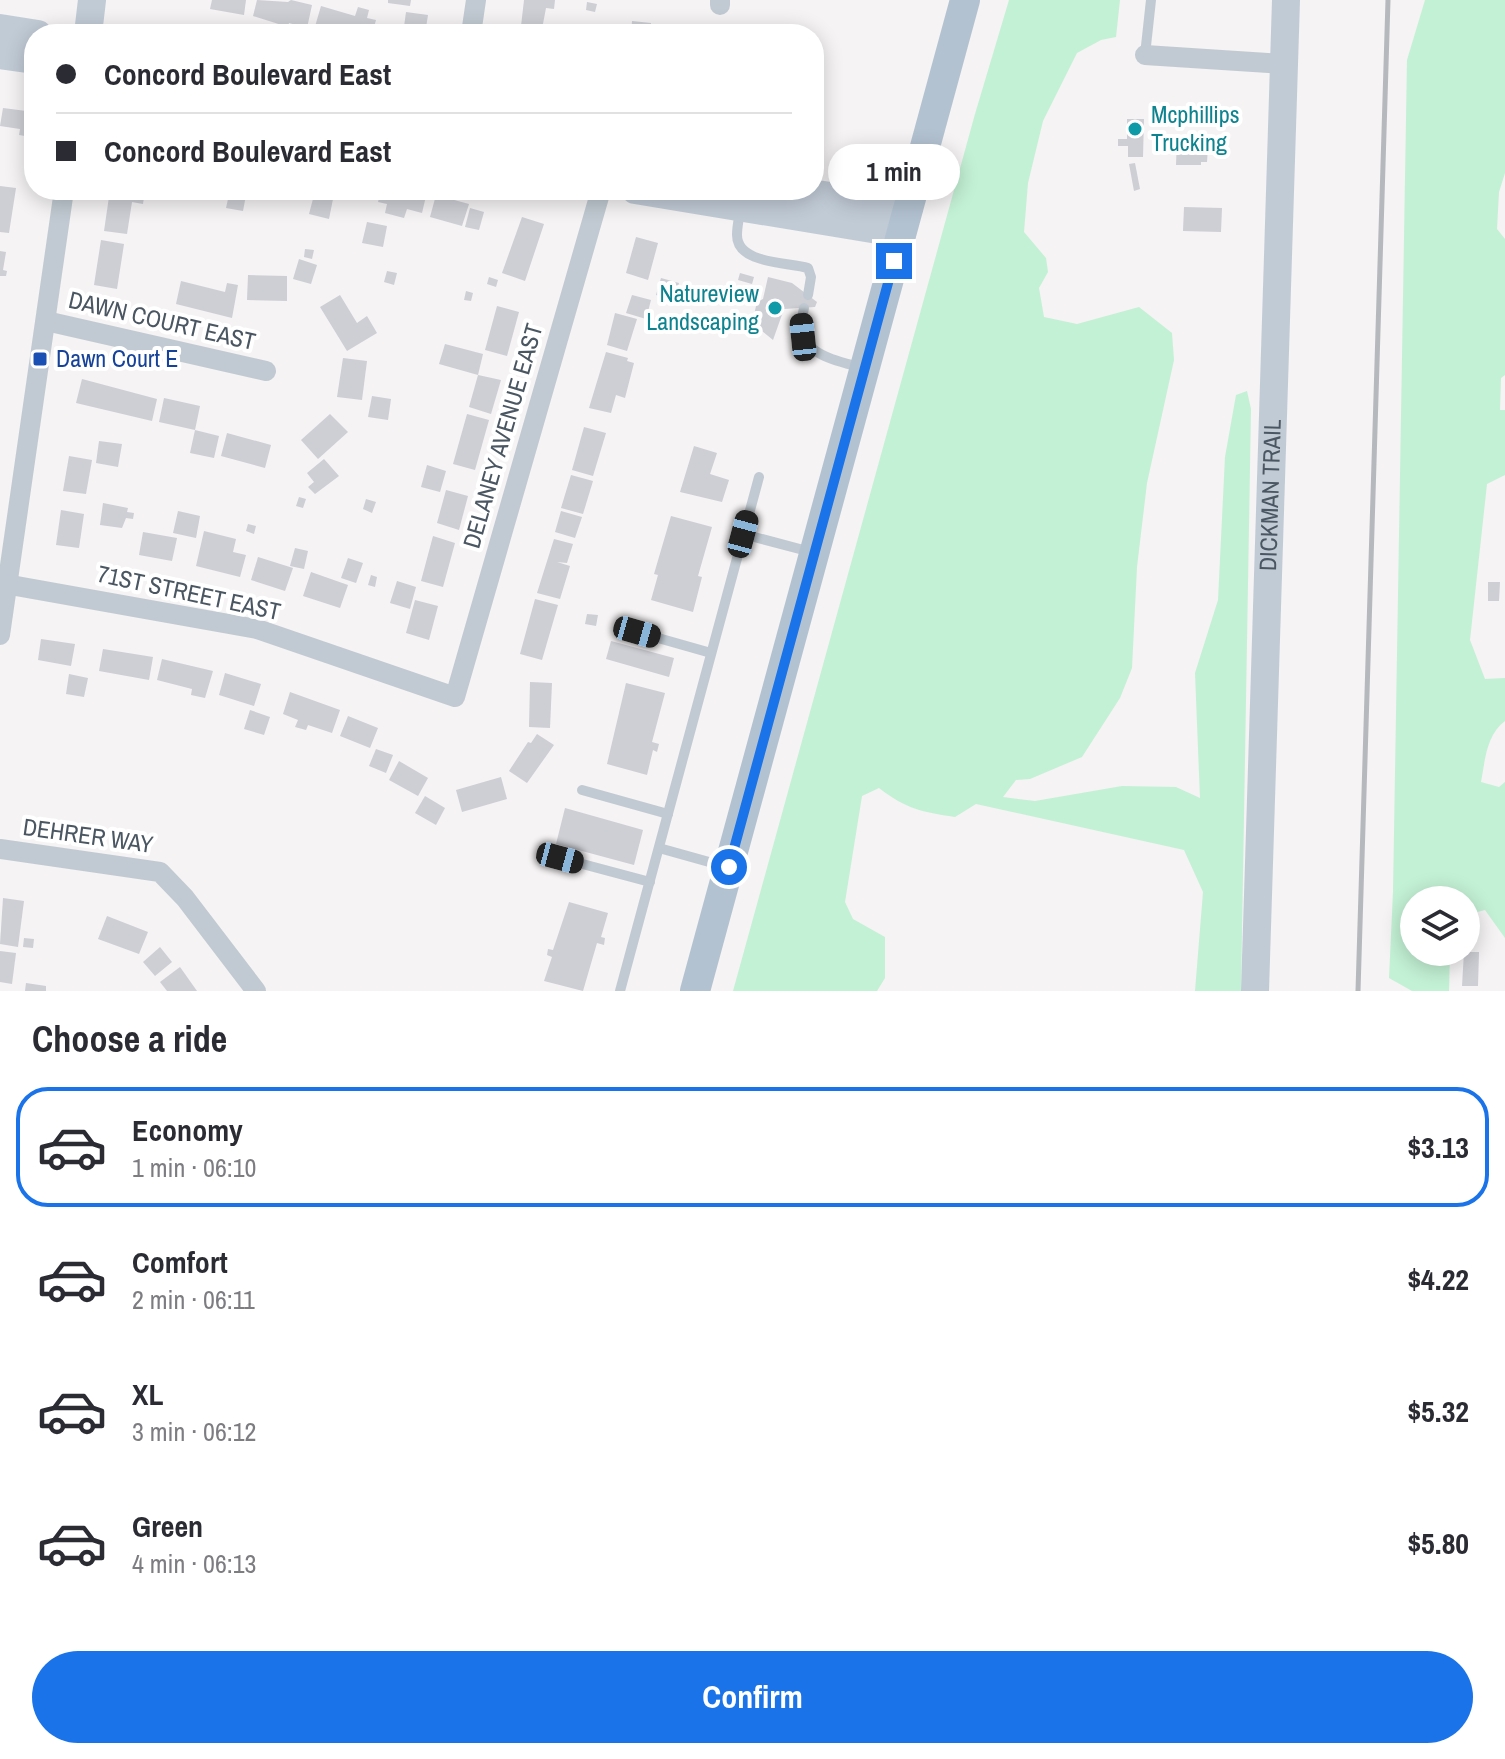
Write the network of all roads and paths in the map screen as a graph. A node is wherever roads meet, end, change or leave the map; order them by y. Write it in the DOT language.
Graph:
graph roads {
  1 [pos="92,0"];
  2 [pos="476,0"];
  3 [pos="965,0"];
  4 [pos="1151,0"];
  5 [pos="1286,0"];
  6 [pos="89,24"];
  7 [pos="472,24"];
  8 [pos="0,28"];
  9 [pos="24,32"];
  10 [pos="0,55"];
  11 [pos="1145,55"];
  12 [pos="24,59"];
  13 [pos="1285,64"];
  14 [pos="824,199"];
  15 [pos="63,200"];
  16 [pos="598,200"];
  17 [pos="743,200"];
  18 [pos="750,200"];
  19 [pos="905,221"];
  20 [pos="808,295"];
  21 [pos="804,308"];
  22 [pos="46,321"];
  23 [pos="865,369"];
  24 [pos="266,371"];
  25 [pos="759,477"];
  26 [pos="743,534"];
  27 [pos="815,553"];
  28 [pos="4,584"];
  29 [pos="637,632"];
  30 [pos="0,635"];
  31 [pos="711,653"];
  32 [pos="455,697"];
  33 [pos="582,790"];
  34 [pos="668,814"];
  35 [pos="659,848"];
  36 [pos="0,849"];
  37 [pos="560,858"];
  38 [pos="729,867"];
  39 [pos="650,882"];
  40 [pos="256,991"];
  41 [pos="620,991"];
  42 [pos="695,991"];
  43 [pos="1255,991"];
  1 -- 6 [label="street"];
  2 -- 7 [label="street"];
  3 -- 19 [label="main road"];
  4 -- 11 [label="lane"];
  5 -- 13 [label="street, DICKMAN TRAIL"];
  8 -- 9 [label="street"];
  10 -- 12 [label="street"];
  11 -- 13 [label="street"];
  13 -- 43 [label="street, DICKMAN TRAIL"];
  14 -- 19 [label="street"];
  15 -- 22 [label="street"];
  16 -- 32 [label="street, DELANEY AVENUE EAST"];
  17 -- 20 [label="lane"];
  18 -- 19 [label="street"];
  19 -- 23 [label="main road"];
  21 -- 23 [label="lane"];
  22 -- 24 [label="street, DAWN COURT EAST"];
  22 -- 28 [label="street"];
  23 -- 27 [label="main road"];
  25 -- 26 [label="lane"];
  26 -- 27 [label="lane"];
  26 -- 31 [label="lane"];
  27 -- 38 [label="main road"];
  28 -- 30 [label="street"];
  28 -- 32 [label="street, 71ST STREET EAST"];
  29 -- 31 [label="lane"];
  31 -- 34 [label="lane"];
  33 -- 34 [label="lane"];
  34 -- 35 [label="lane"];
  35 -- 38 [label="lane"];
  35 -- 39 [label="lane"];
  36 -- 40 [label="street, DEHRER WAY"];
  37 -- 39 [label="lane"];
  38 -- 42 [label="main road"];
  39 -- 41 [label="lane"];
}
